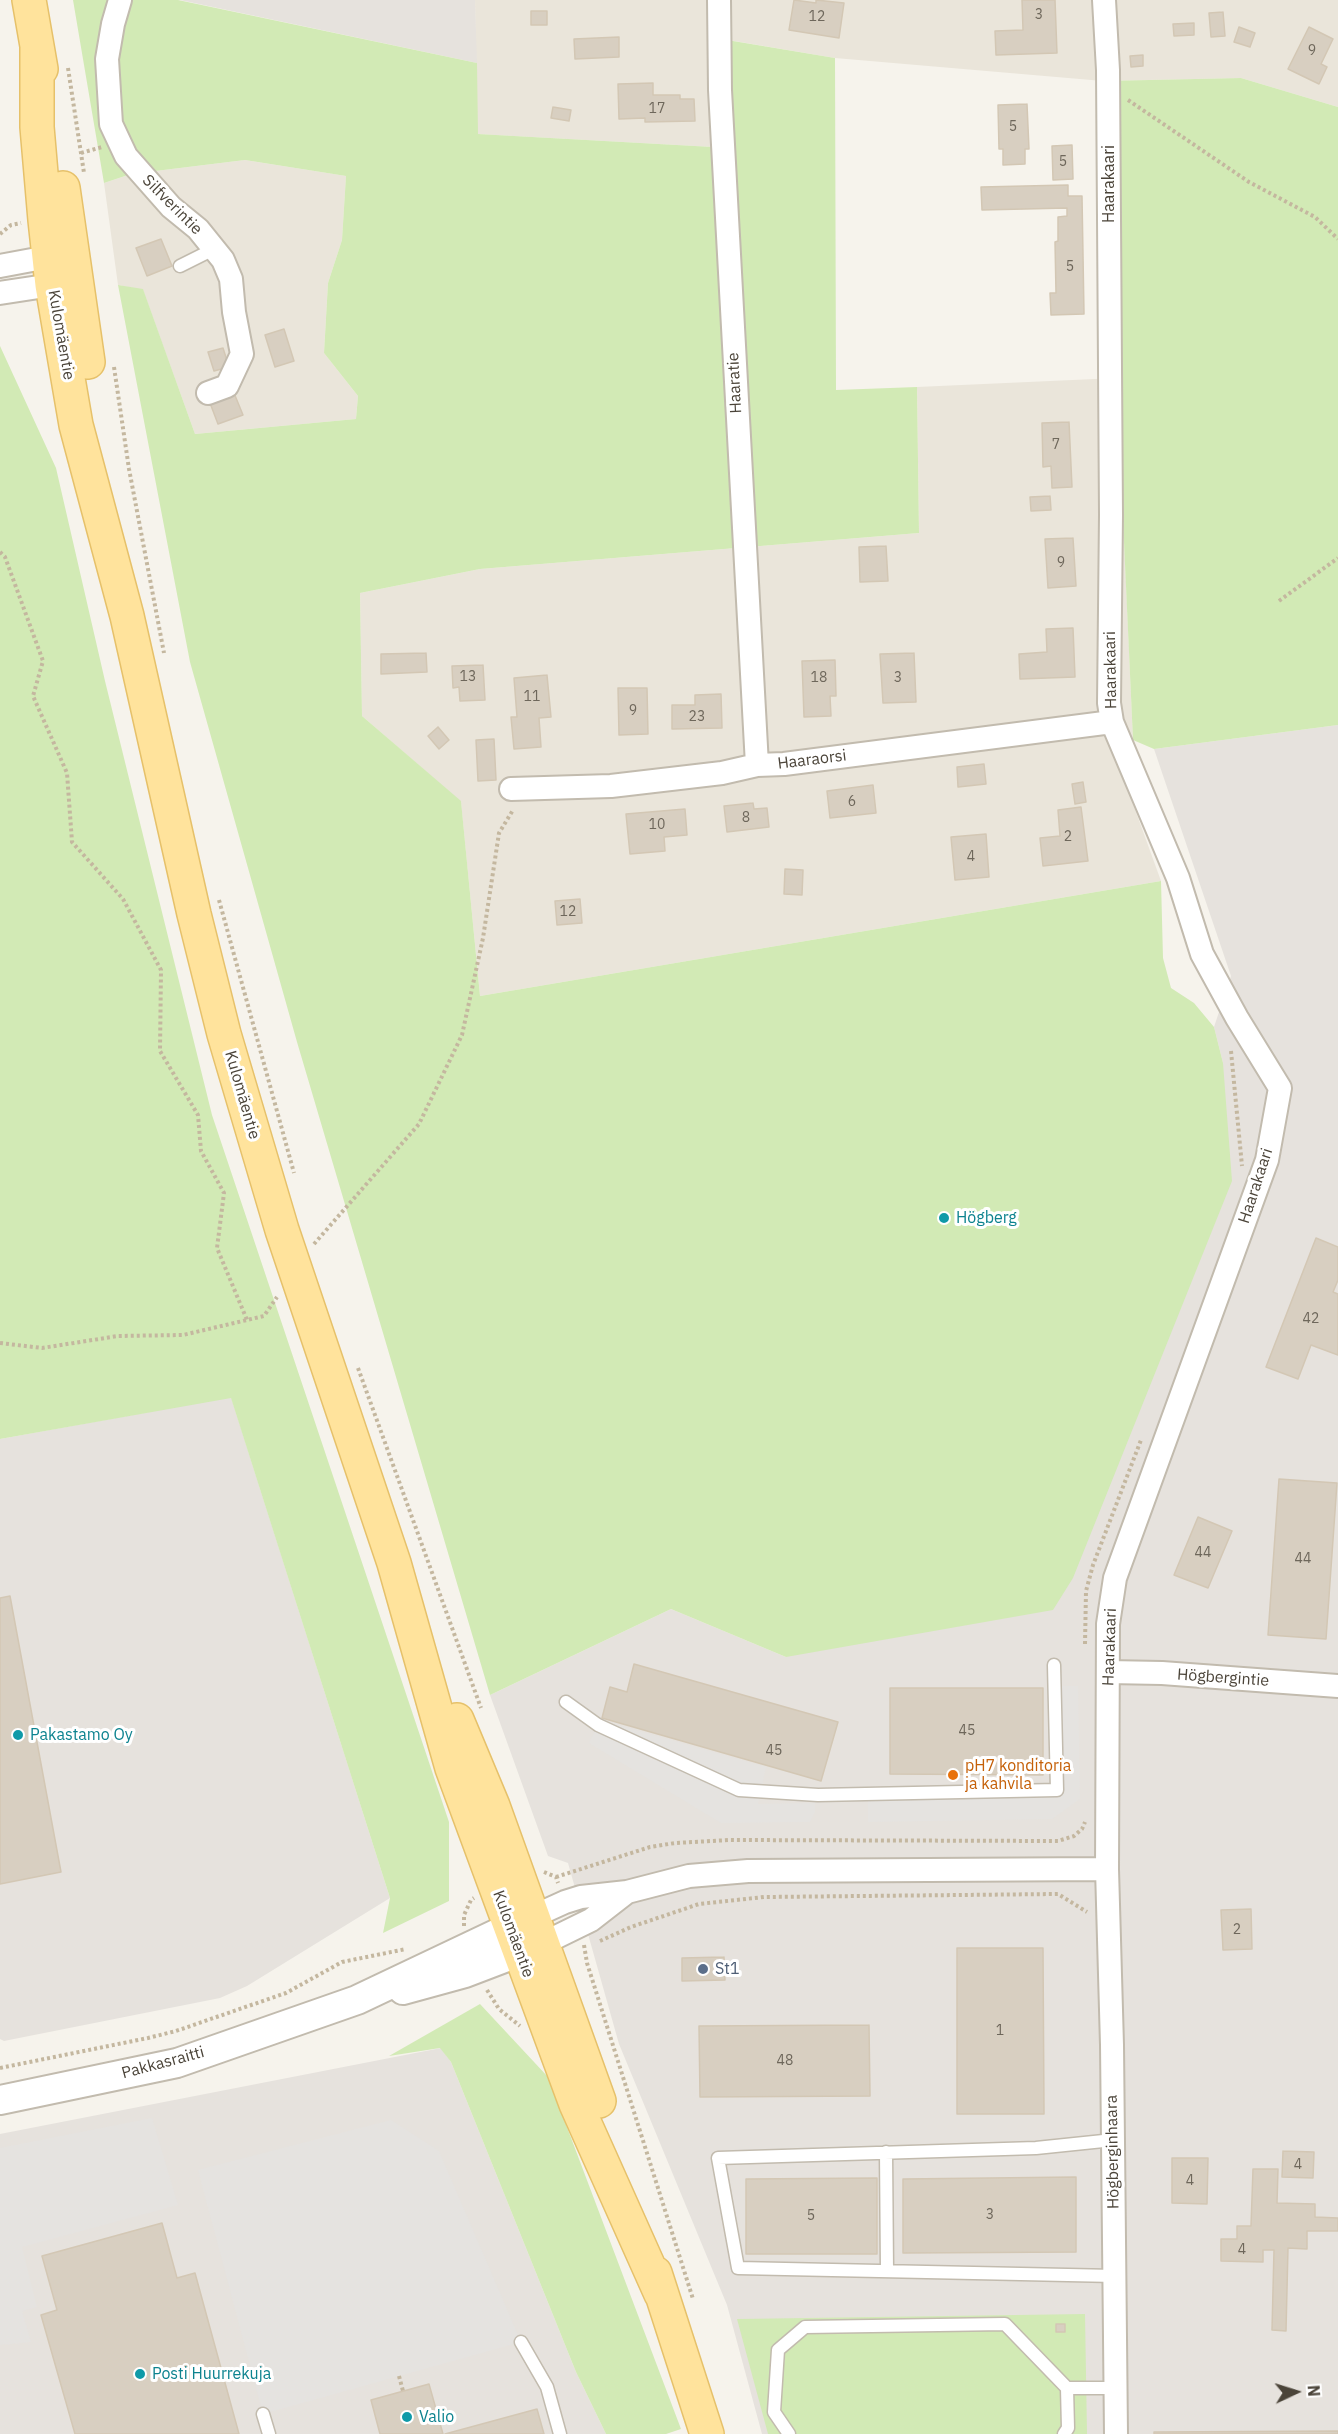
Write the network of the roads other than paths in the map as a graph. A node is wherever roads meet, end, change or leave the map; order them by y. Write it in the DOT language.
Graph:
graph roads {
  1 [pos="29,0"];
  2 [pos="120,0"];
  3 [pos="719,0"];
  4 [pos="1104,0"];
  5 [pos="213,249"];
  6 [pos="0,266"];
  7 [pos="180,266"];
  8 [pos="58,270"];
  9 [pos="0,293"];
  10 [pos="208,393"];
  11 [pos="1112,722"];
  12 [pos="757,765"];
  13 [pos="519,789"];
  14 [pos="1054,1665"];
  15 [pos="1108,1672"];
  16 [pos="1338,1686"];
  17 [pos="567,1702"];
  18 [pos="1107,1869"];
  19 [pos="627,1892"];
  20 [pos="526,1935"];
  21 [pos="0,2100"];
  22 [pos="1113,2140"];
  23 [pos="886,2152"];
  24 [pos="887,2271"];
  25 [pos="1115,2276"];
  26 [pos="521,2342"];
  27 [pos="1067,2388"];
  28 [pos="1116,2388"];
  29 [pos="263,2414"];
  30 [pos="269,2434"];
  31 [pos="560,2434"];
  32 [pos="707,2434"];
  33 [pos="789,2434"];
  34 [pos="1064,2434"];
  35 [pos="1116,2434"];
  1 -- 8 [label="main road, Kulomäentie"];
  2 -- 5 [label="street, Silfverintie"];
  3 -- 12 [label="street, Haaratie"];
  4 -- 11 [label="street, Haarakaari"];
  5 -- 7 [label="lane"];
  5 -- 10 [label="street, Silfverintie"];
  6 -- 8 [label="street"];
  8 -- 9 [label="street"];
  8 -- 20 [label="main road, Kulomäentie"];
  11 -- 12 [label="street, Haaraorsi"];
  11 -- 15 [label="street, Haarakaari"];
  12 -- 13 [label="street, Haaraorsi"];
  14 -- 17 [label="lane"];
  15 -- 16 [label="street, Högbergintie"];
  15 -- 18 [label="street, Haarakaari"];
  18 -- 19 [label="street"];
  18 -- 22 [label="street, Högberginhaara"];
  19 -- 20 [label="street"];
  19 -- 20 [label="street"];
  20 -- 21 [label="street, Pakkasraitti"];
  20 -- 32 [label="main road, Kulomäentie"];
  22 -- 23 [label="lane"];
  22 -- 25 [label="street, Högberginhaara"];
  23 -- 24 [label="lane"];
  23 -- 24 [label="lane"];
  24 -- 25 [label="lane"];
  25 -- 28 [label="street, Högberginhaara"];
  26 -- 31 [label="lane"];
  27 -- 28 [label="lane"];
  27 -- 33 [label="lane"];
  27 -- 34 [label="lane"];
  28 -- 35 [label="street, Högberginhaara"];
  29 -- 30 [label="lane"];
}
